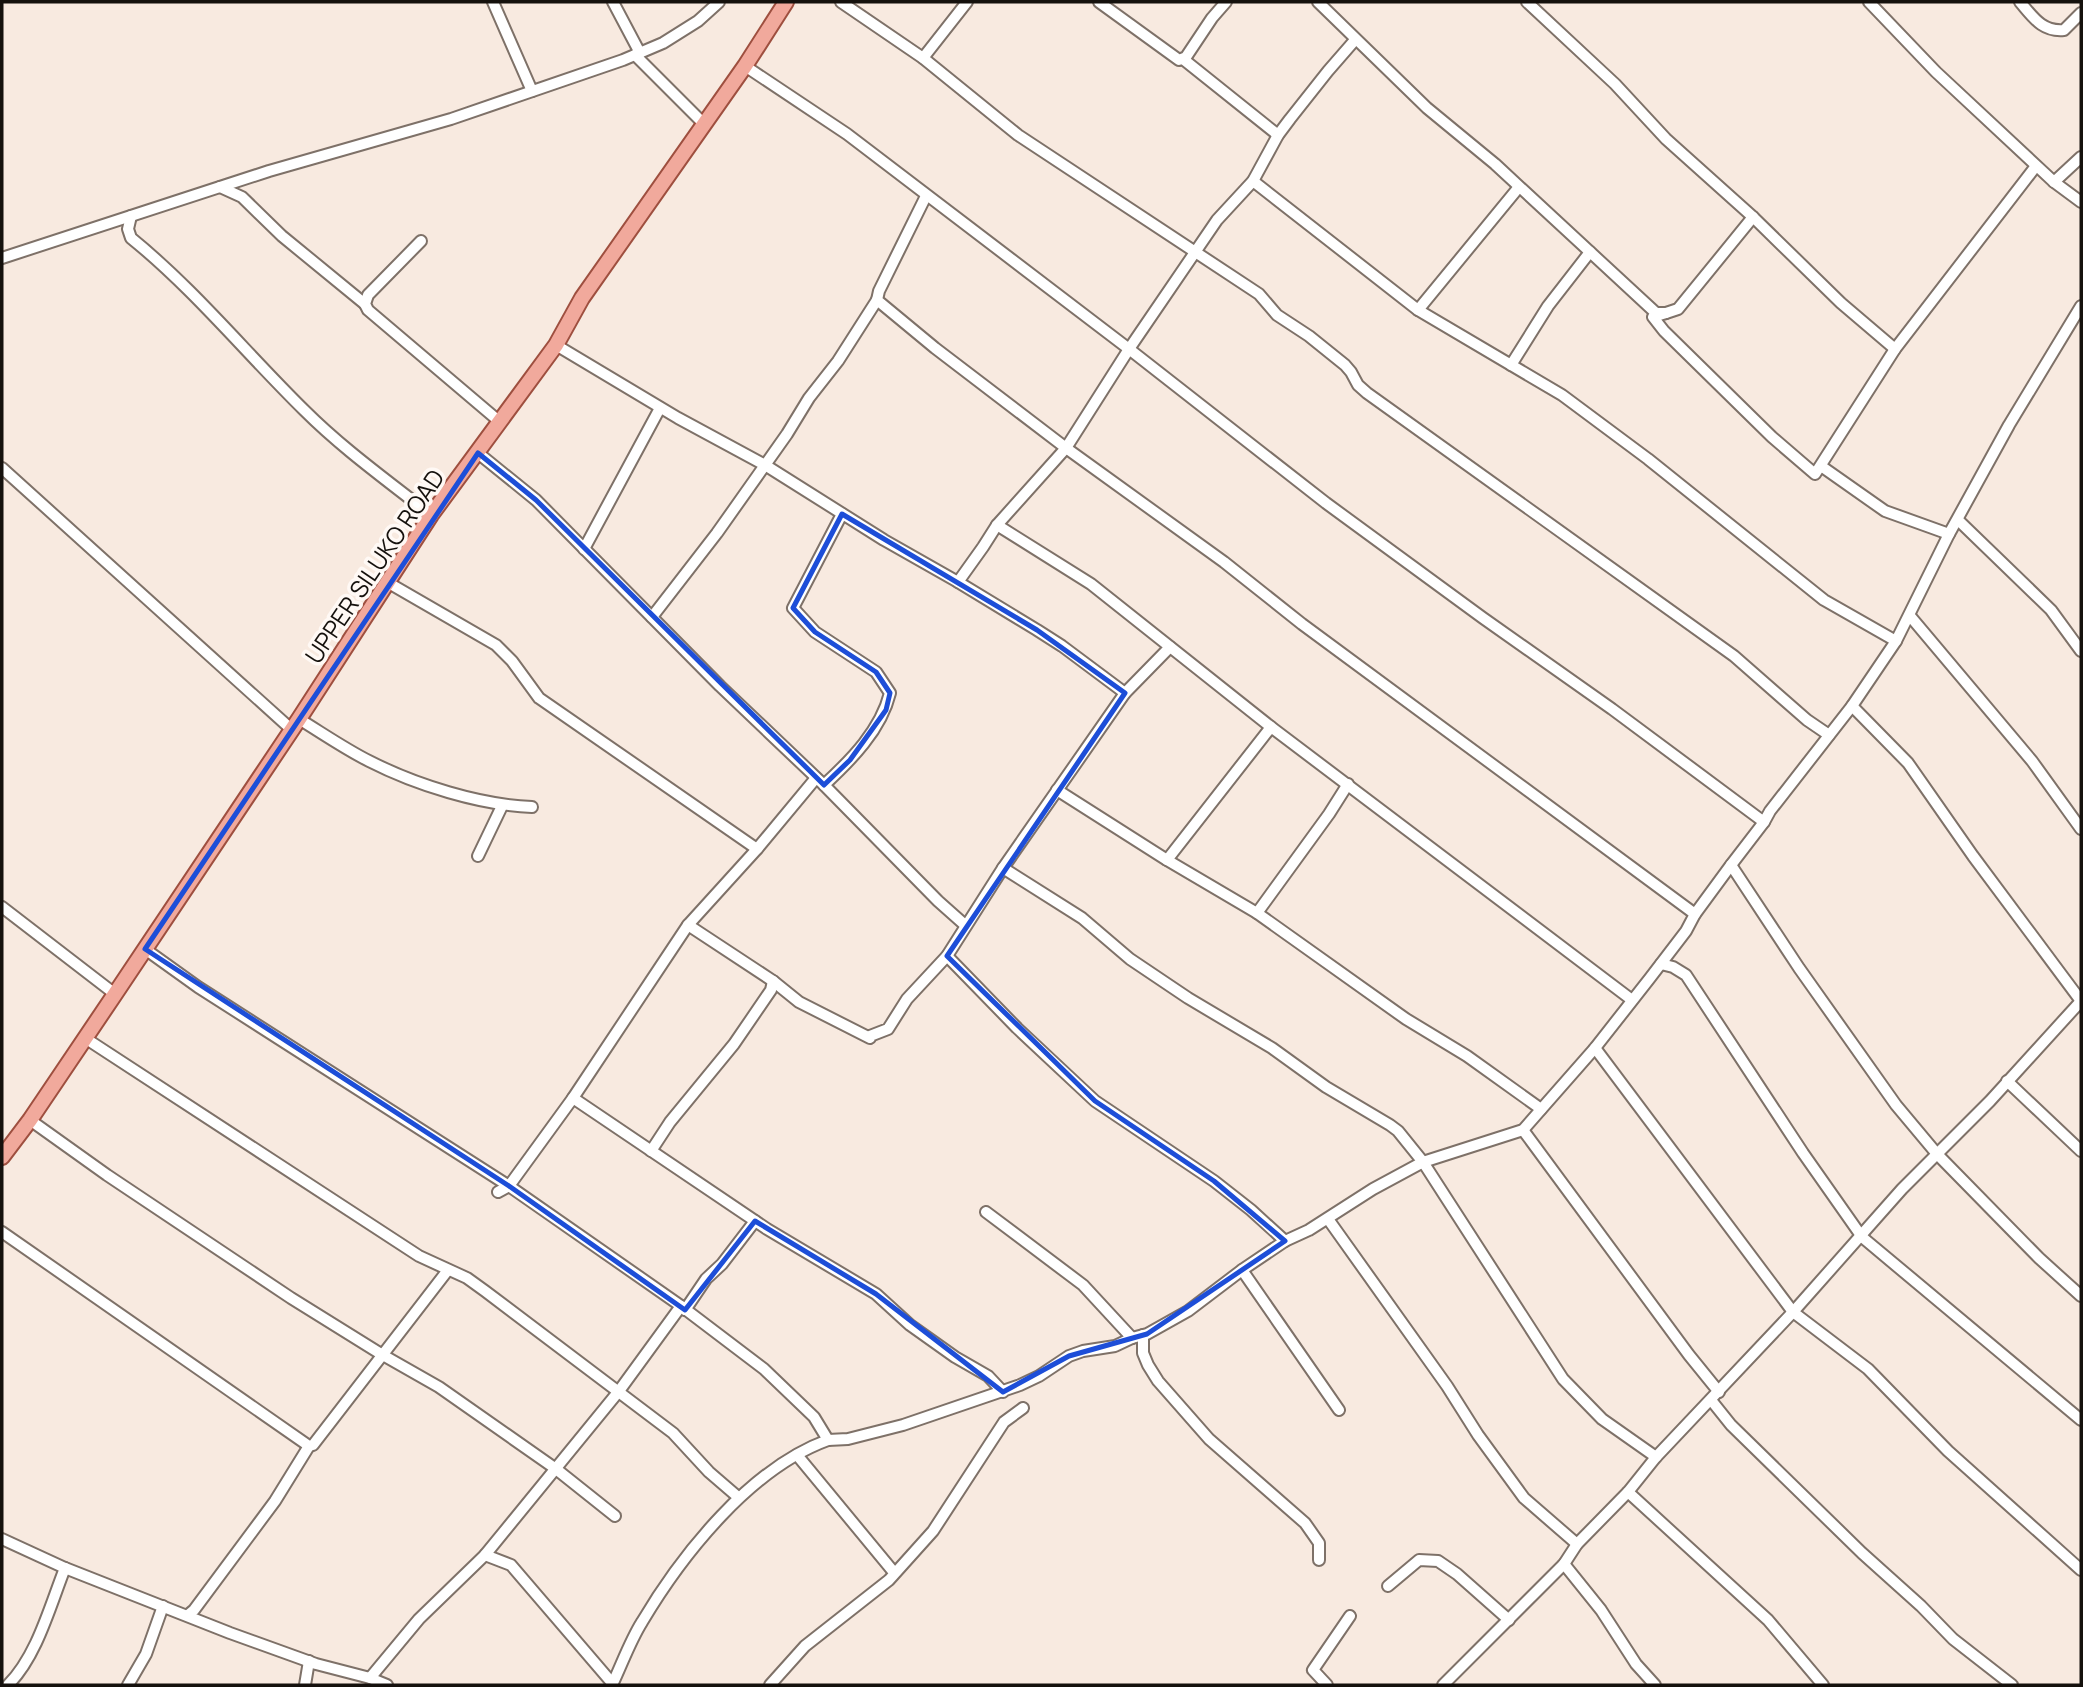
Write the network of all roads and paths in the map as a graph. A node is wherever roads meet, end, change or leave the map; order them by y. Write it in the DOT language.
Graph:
graph roads {
  1 [pos="492,2"];
  2 [pos="612,2"];
  3 [pos="719,2"];
  4 [pos="786,2"];
  5 [pos="841,2"];
  6 [pos="967,2"];
  7 [pos="1099,2"];
  8 [pos="1226,2"];
  9 [pos="1318,2"];
  10 [pos="1527,2"];
  11 [pos="1869,2"];
  12 [pos="2020,2"];
  13 [pos="2081,13"];
  14 [pos="1355,40"];
  15 [pos="638,54"];
  16 [pos="923,58"];
  17 [pos="1183,59"];
  18 [pos="745,66"];
  19 [pos="532,92"];
  20 [pos="704,124"];
  21 [pos="1278,135"];
  22 [pos="2081,157"];
  23 [pos="2036,166"];
  24 [pos="1253,181"];
  25 [pos="2054,182"];
  26 [pos="219,187"];
  27 [pos="1519,187"];
  28 [pos="926,196"];
  29 [pos="2081,202"];
  30 [pos="131,216"];
  31 [pos="1753,217"];
  32 [pos="421,240"];
  33 [pos="1590,252"];
  34 [pos="1195,253"];
  35 [pos="2,258"];
  36 [pos="877,300"];
  37 [pos="365,303"];
  38 [pos="2081,306"];
  39 [pos="1418,310"];
  40 [pos="1666,313"];
  41 [pos="556,345"];
  42 [pos="1129,349"];
  43 [pos="1895,349"];
  44 [pos="1511,365"];
  45 [pos="660,408"];
  46 [pos="500,422"];
  47 [pos="1066,448"];
  48 [pos="478,453"];
  49 [pos="765,466"];
  50 [pos="1821,466"];
  51 [pos="2,468"];
  52 [pos="842,514"];
  53 [pos="431,515"];
  54 [pos="1958,520"];
  55 [pos="997,525"];
  56 [pos="1949,534"];
  57 [pos="584,549"];
  58 [pos="387,582"];
  59 [pos="958,582"];
  60 [pos="1910,616"];
  61 [pos="652,617"];
  62 [pos="1896,641"];
  63 [pos="1170,647"];
  64 [pos="2081,651"];
  65 [pos="1125,693"];
  66 [pos="1852,706"];
  67 [pos="295,724"];
  68 [pos="1271,727"];
  69 [pos="1829,735"];
  70 [pos="820,781"];
  71 [pos="1348,784"];
  72 [pos="1057,790"];
  73 [pos="532,807"];
  74 [pos="1764,822"];
  75 [pos="2081,829"];
  76 [pos="757,849"];
  77 [pos="1167,860"];
  78 [pos="1731,865"];
  79 [pos="1003,868"];
  80 [pos="2,907"];
  81 [pos="1257,913"];
  82 [pos="1695,914"];
  83 [pos="688,925"];
  84 [pos="965,925"];
  85 [pos="145,949"];
  86 [pos="947,956"];
  87 [pos="1661,964"];
  88 [pos="773,981"];
  89 [pos="115,994"];
  90 [pos="1632,1000"];
  91 [pos="2081,1001"];
  92 [pos="85,1038"];
  93 [pos="1595,1048"];
  94 [pos="2007,1082"];
  95 [pos="573,1098"];
  96 [pos="1541,1109"];
  97 [pos="30,1120"];
  98 [pos="1523,1130"];
  99 [pos="651,1151"];
  100 [pos="2081,1151"];
  101 [pos="1937,1154"];
  102 [pos="2,1157"];
  103 [pos="1423,1162"];
  104 [pos="509,1186"];
  105 [pos="498,1192"];
  106 [pos="986,1212"];
  107 [pos="1328,1219"];
  108 [pos="755,1221"];
  109 [pos="2,1232"];
  110 [pos="1862,1237"];
  111 [pos="1285,1241"];
  112 [pos="448,1270"];
  113 [pos="1242,1270"];
  114 [pos="2081,1296"];
  115 [pos="683,1308"];
  116 [pos="1793,1312"];
  117 [pos="1138,1337"];
  118 [pos="381,1354"];
  119 [pos="619,1391"];
  120 [pos="1003,1392"];
  121 [pos="1715,1396"];
  122 [pos="1023,1408"];
  123 [pos="1339,1410"];
  124 [pos="2081,1420"];
  125 [pos="828,1440"];
  126 [pos="309,1446"];
  127 [pos="797,1455"];
  128 [pos="1656,1457"];
  129 [pos="556,1469"];
  130 [pos="1628,1492"];
  131 [pos="738,1497"];
  132 [pos="615,1516"];
  133 [pos="2,1539"];
  134 [pos="1577,1544"];
  135 [pos="485,1555"];
  136 [pos="1319,1560"];
  137 [pos="1564,1564"];
  138 [pos="65,1568"];
  139 [pos="892,1570"];
  140 [pos="2081,1570"];
  141 [pos="1388,1586"];
  142 [pos="163,1606"];
  143 [pos="188,1615"];
  144 [pos="1350,1616"];
  145 [pos="1509,1620"];
  146 [pos="309,1661"];
  147 [pos="370,1678"];
  148 [pos="8,1685"];
  149 [pos="128,1685"];
  150 [pos="305,1685"];
  151 [pos="387,1685"];
  152 [pos="612,1685"];
  153 [pos="770,1685"];
  154 [pos="1327,1685"];
  155 [pos="1443,1685"];
  156 [pos="1655,1685"];
  157 [pos="1823,1685"];
  158 [pos="2012,1685"];
  1 -- 19 [label="street"];
  2 -- 15 [label="street"];
  3 -- 15 [label="street"];
  4 -- 18 [label="main road, UPPER SILUKO ROAD"];
  5 -- 16 [label="street"];
  6 -- 16 [label="street"];
  7 -- 17 [label="street"];
  8 -- 17 [label="street"];
  9 -- 14 [label="street"];
  10 -- 31 [label="street"];
  11 -- 23 [label="street"];
  12 -- 13 [label="street"];
  14 -- 21 [label="street"];
  14 -- 27 [label="street"];
  15 -- 19 [label="street"];
  15 -- 20 [label="street"];
  16 -- 34 [label="street"];
  17 -- 21 [label="street"];
  18 -- 20 [label="main road, UPPER SILUKO ROAD"];
  18 -- 28 [label="street"];
  19 -- 26 [label="street"];
  20 -- 41 [label="main road, UPPER SILUKO ROAD"];
  21 -- 24 [label="street"];
  22 -- 25 [label="street"];
  23 -- 25 [label="street"];
  23 -- 43 [label="street"];
  24 -- 34 [label="street"];
  24 -- 39 [label="street"];
  25 -- 29 [label="street"];
  26 -- 30 [label="street"];
  26 -- 37 [label="street"];
  27 -- 33 [label="street"];
  27 -- 39 [label="street"];
  28 -- 36 [label="street"];
  28 -- 42 [label="street"];
  30 -- 35 [label="street"];
  30 -- 53 [label="street"];
  31 -- 40 [label="street"];
  31 -- 43 [label="street"];
  32 -- 37 [label="street"];
  33 -- 40 [label="street"];
  33 -- 44 [label="street"];
  34 -- 42 [label="street"];
  34 -- 69 [label="street"];
  36 -- 47 [label="street"];
  36 -- 49 [label="street"];
  37 -- 46 [label="street"];
  38 -- 54 [label="street"];
  39 -- 44 [label="street"];
  40 -- 50 [label="street"];
  41 -- 45 [label="street"];
  41 -- 46 [label="main road, UPPER SILUKO ROAD"];
  42 -- 47 [label="street"];
  42 -- 74 [label="street"];
  43 -- 50 [label="street"];
  44 -- 62 [label="street"];
  45 -- 49 [label="street"];
  45 -- 57 [label="street"];
  46 -- 48 [label="main road, UPPER SILUKO ROAD"];
  47 -- 55 [label="street"];
  47 -- 82 [label="street"];
  48 -- 53 [label="main road, UPPER SILUKO ROAD"];
  48 -- 57 [label="street"];
  49 -- 52 [label="street"];
  49 -- 61 [label="street"];
  50 -- 56 [label="street"];
  51 -- 67 [label="street"];
  52 -- 59 [label="street"];
  52 -- 70 [label="street"];
  53 -- 58 [label="main road, UPPER SILUKO ROAD"];
  54 -- 56 [label="street"];
  54 -- 64 [label="street"];
  55 -- 59 [label="street"];
  55 -- 63 [label="street"];
  56 -- 60 [label="street"];
  57 -- 61 [label="street"];
  58 -- 67 [label="main road, UPPER SILUKO ROAD"];
  58 -- 76 [label="street"];
  59 -- 65 [label="street"];
  60 -- 62 [label="street"];
  60 -- 75 [label="street"];
  61 -- 70 [label="street"];
  62 -- 66 [label="street"];
  63 -- 65 [label="street"];
  63 -- 68 [label="street"];
  65 -- 72 [label="street"];
  66 -- 69 [label="street"];
  66 -- 91 [label="street"];
  67 -- 73 [label="street"];
  67 -- 85 [label="main road, UPPER SILUKO ROAD"];
  68 -- 71 [label="street"];
  68 -- 77 [label="street"];
  69 -- 74 [label="street"];
  70 -- 76 [label="street"];
  70 -- 84 [label="street"];
  71 -- 81 [label="street"];
  71 -- 90 [label="street"];
  72 -- 77 [label="street"];
  72 -- 79 [label="street"];
  74 -- 78 [label="street"];
  76 -- 83 [label="street"];
  77 -- 81 [label="street"];
  78 -- 82 [label="street"];
  78 -- 101 [label="street"];
  79 -- 84 [label="street"];
  79 -- 103 [label="street"];
  80 -- 89 [label="street"];
  81 -- 96 [label="street"];
  82 -- 87 [label="street"];
  83 -- 88 [label="street"];
  83 -- 95 [label="street"];
  84 -- 86 [label="street"];
  85 -- 89 [label="main road, UPPER SILUKO ROAD"];
  85 -- 104 [label="street"];
  86 -- 88 [label="street"];
  86 -- 111 [label="street"];
  87 -- 90 [label="street"];
  87 -- 110 [label="street"];
  88 -- 99 [label="street"];
  89 -- 92 [label="main road, UPPER SILUKO ROAD"];
  90 -- 93 [label="street"];
  91 -- 94 [label="street"];
  92 -- 97 [label="main road, UPPER SILUKO ROAD"];
  92 -- 112 [label="street"];
  93 -- 96 [label="street"];
  93 -- 116 [label="street"];
  94 -- 100 [label="street"];
  94 -- 101 [label="street"];
  95 -- 99 [label="street"];
  95 -- 104 [label="street"];
  96 -- 98 [label="street"];
  97 -- 102 [label="main road, UPPER SILUKO ROAD"];
  97 -- 118 [label="street"];
  98 -- 103 [label="street"];
  98 -- 121 [label="street"];
  99 -- 108 [label="street"];
  101 -- 110 [label="street"];
  101 -- 114 [label="street"];
  103 -- 107 [label="street"];
  103 -- 128 [label="street"];
  104 -- 105 [label="street"];
  104 -- 115 [label="street"];
  106 -- 117 [label="street"];
  107 -- 111 [label="street"];
  107 -- 134 [label="street"];
  108 -- 115 [label="street"];
  108 -- 120 [label="street"];
  109 -- 126 [label="street"];
  110 -- 116 [label="street"];
  110 -- 124 [label="street"];
  111 -- 113 [label="street"];
  112 -- 118 [label="street"];
  112 -- 119 [label="street"];
  113 -- 117 [label="street"];
  113 -- 123 [label="street"];
  115 -- 119 [label="street"];
  115 -- 125 [label="street"];
  116 -- 121 [label="street"];
  116 -- 140 [label="street"];
  117 -- 120 [label="street"];
  117 -- 136 [label="street"];
  118 -- 126 [label="street"];
  118 -- 129 [label="street"];
  119 -- 129 [label="street"];
  119 -- 131 [label="street"];
  120 -- 125 [label="street"];
  121 -- 128 [label="street"];
  121 -- 158 [label="street"];
  122 -- 153 [label="street"];
  125 -- 127 [label="street"];
  126 -- 143 [label="street"];
  127 -- 131 [label="street"];
  127 -- 139 [label="street"];
  128 -- 130 [label="street"];
  129 -- 132 [label="street"];
  129 -- 135 [label="street"];
  130 -- 134 [label="street"];
  130 -- 157 [label="street"];
  131 -- 152 [label="street"];
  133 -- 138 [label="street"];
  134 -- 137 [label="street"];
  135 -- 147 [label="street"];
  135 -- 152 [label="street"];
  137 -- 145 [label="street"];
  137 -- 156 [label="street"];
  138 -- 142 [label="street"];
  138 -- 148 [label="street"];
  141 -- 145 [label="street"];
  142 -- 143 [label="street"];
  142 -- 149 [label="street"];
  143 -- 146 [label="street"];
  144 -- 154 [label="street"];
  145 -- 155 [label="street"];
  146 -- 147 [label="street"];
  146 -- 150 [label="street"];
  147 -- 151 [label="street"];
}
